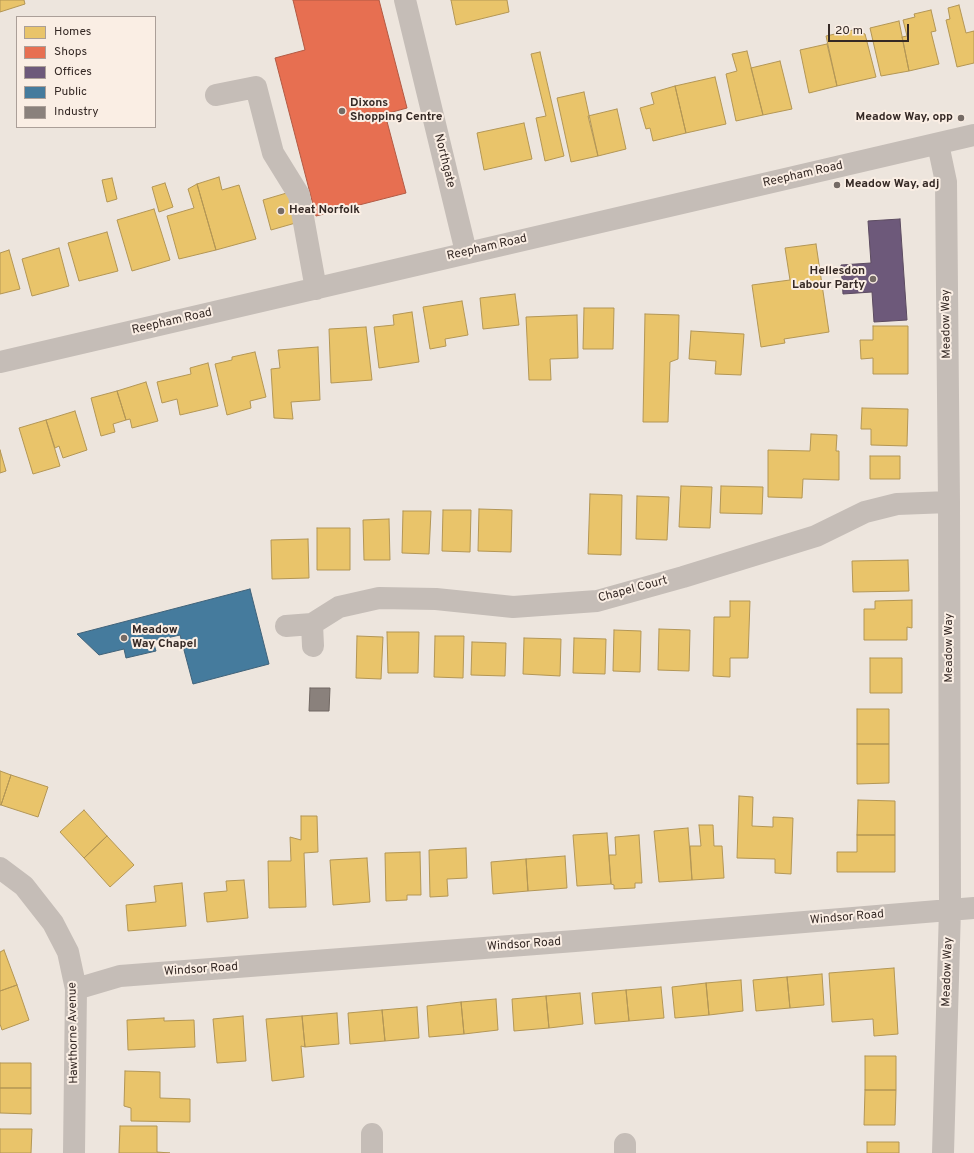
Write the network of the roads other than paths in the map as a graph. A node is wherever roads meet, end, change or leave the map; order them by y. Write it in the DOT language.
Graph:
graph roads {
  1 [pos="405,0"];
  2 [pos="216,95"];
  3 [pos="974,135"];
  4 [pos="938,144"];
  5 [pos="466,252"];
  6 [pos="316,289"];
  7 [pos="0,362"];
  8 [pos="949,502"];
  9 [pos="312,624"];
  10 [pos="286,626"];
  11 [pos="313,646"];
  12 [pos="0,868"];
  13 [pos="974,908"];
  14 [pos="950,910"];
  15 [pos="76,989"];
  16 [pos="74,1153"];
  17 [pos="943,1153"];
  1 -- 5 [label="street, Northgate"];
  2 -- 6 [label="street"];
  3 -- 4 [label="street, Reepham Road"];
  4 -- 5 [label="street, Reepham Road"];
  4 -- 8 [label="street, Meadow Way"];
  5 -- 6 [label="street, Reepham Road"];
  6 -- 7 [label="street, Reepham Road"];
  8 -- 9 [label="street, Chapel Court"];
  8 -- 14 [label="street, Meadow Way"];
  9 -- 10 [label="street, Chapel Court"];
  9 -- 11 [label="street"];
  12 -- 15 [label="street, Hawthorne Avenue"];
  13 -- 14 [label="street, Windsor Road"];
  14 -- 15 [label="street, Windsor Road"];
  14 -- 17 [label="street, Meadow Way"];
  15 -- 16 [label="street, Hawthorne Avenue"];
}
